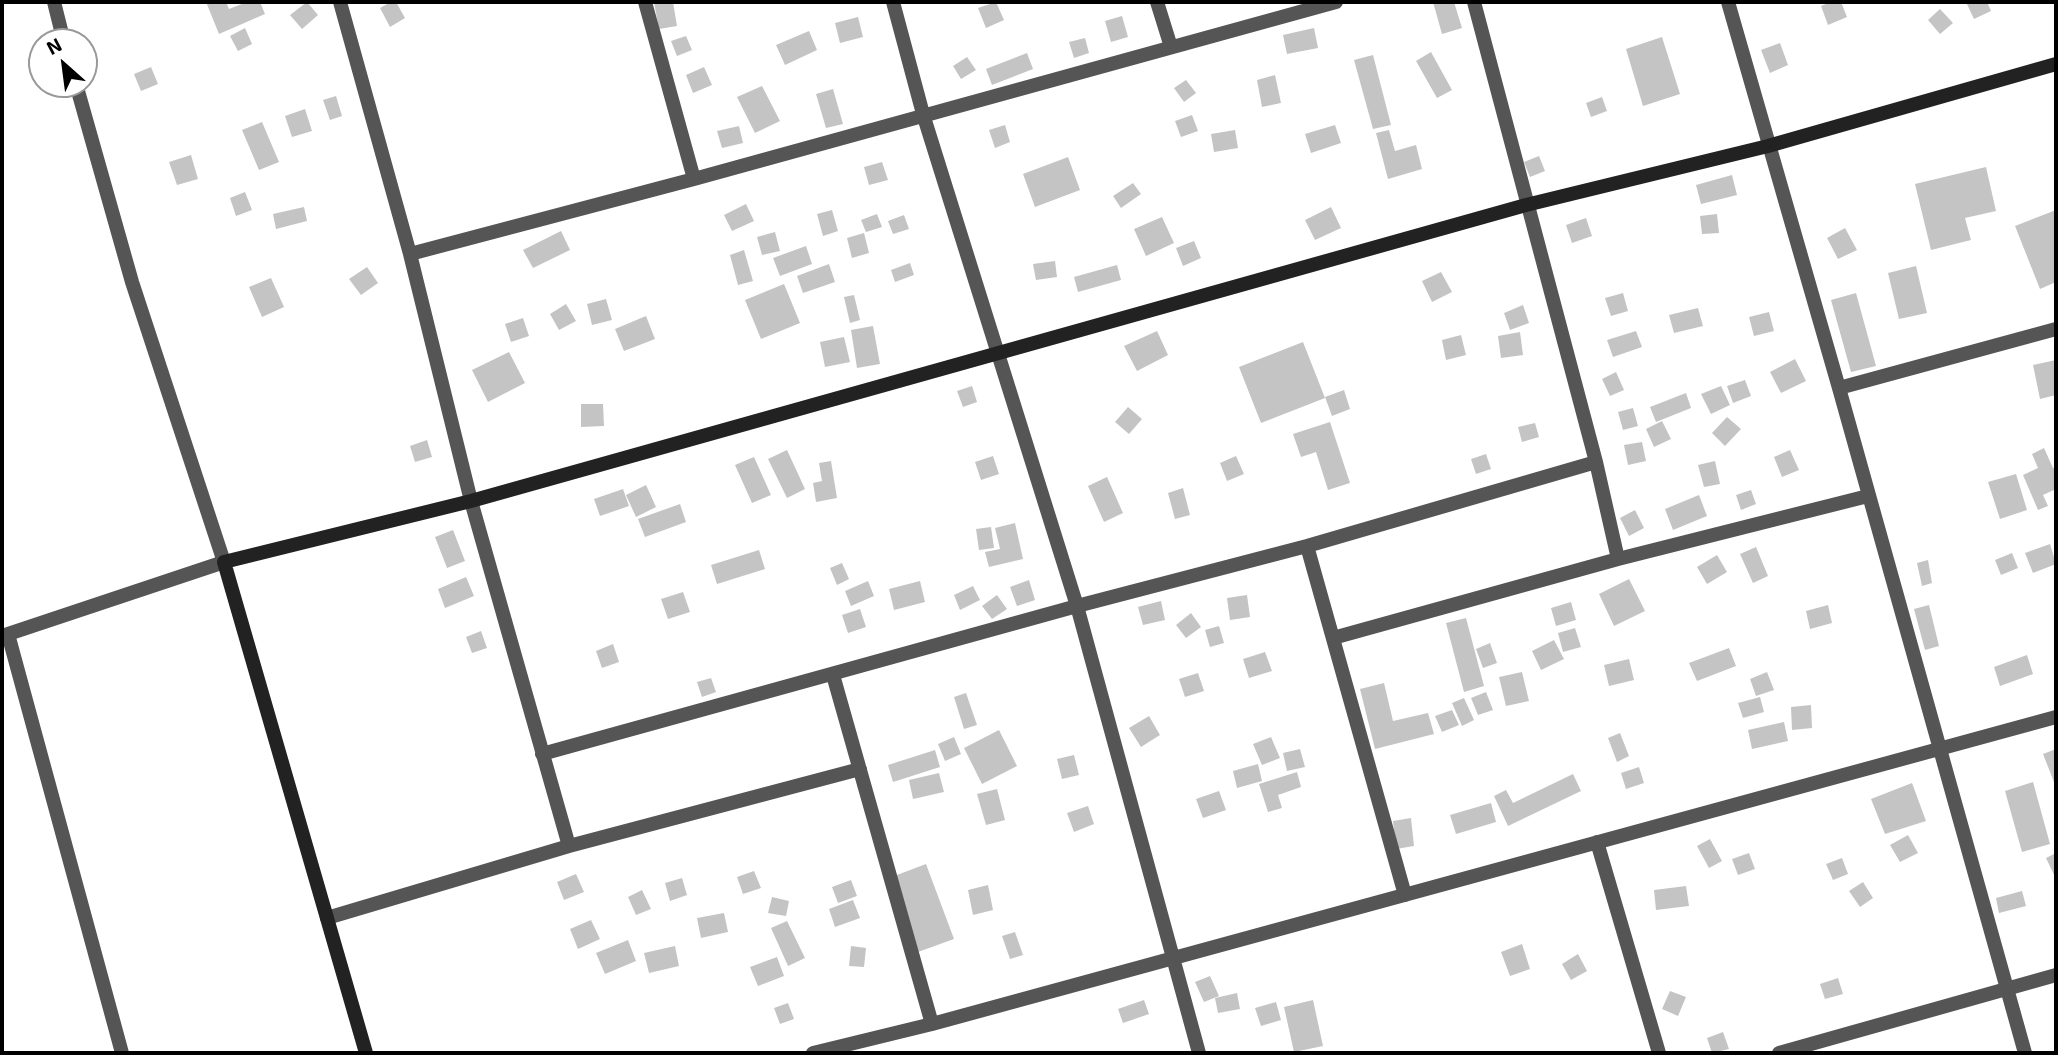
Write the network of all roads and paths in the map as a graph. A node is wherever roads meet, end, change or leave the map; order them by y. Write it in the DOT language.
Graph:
graph roads {
  1 [pos="54,2"];
  2 [pos="340,2"];
  3 [pos="645,2"];
  4 [pos="893,2"];
  5 [pos="1157,2"];
  6 [pos="1336,2"];
  7 [pos="1474,2"];
  8 [pos="1728,2"];
  9 [pos="60,28"];
  10 [pos="1171,47"];
  11 [pos="2056,64"];
  12 [pos="80,98"];
  13 [pos="923,114"];
  14 [pos="1768,146"];
  15 [pos="694,179"];
  16 [pos="1526,205"];
  17 [pos="410,254"];
  18 [pos="2056,329"];
  19 [pos="997,354"];
  20 [pos="1839,388"];
  21 [pos="1597,462"];
  22 [pos="1868,496"];
  23 [pos="471,501"];
  24 [pos="1307,546"];
  25 [pos="1618,559"];
  26 [pos="224,562"];
  27 [pos="1077,606"];
  28 [pos="5,635"];
  29 [pos="1333,638"];
  30 [pos="833,675"];
  31 [pos="2056,717"];
  32 [pos="1940,748"];
  33 [pos="542,754"];
  34 [pos="860,769"];
  35 [pos="1597,842"];
  36 [pos="569,845"];
  37 [pos="1405,894"];
  38 [pos="327,918"];
  39 [pos="1172,958"];
  40 [pos="2056,975"];
  41 [pos="2007,989"];
  42 [pos="932,1024"];
  43 [pos="122,1053"];
  44 [pos="366,1053"];
  45 [pos="813,1053"];
  46 [pos="1199,1053"];
  47 [pos="1659,1053"];
  48 [pos="1779,1053"];
  49 [pos="2025,1053"];
  1 -- 9 [label="street"];
  2 -- 17 [label="street"];
  3 -- 15 [label="street"];
  4 -- 13 [label="street"];
  5 -- 10 [label="street"];
  6 -- 10 [label="street"];
  7 -- 16 [label="street"];
  8 -- 14 [label="street"];
  10 -- 13 [label="street"];
  11 -- 14 [label="street"];
  12 -- 26 [label="street"];
  13 -- 15 [label="street"];
  13 -- 19 [label="street"];
  14 -- 16 [label="street"];
  14 -- 20 [label="street"];
  15 -- 17 [label="street"];
  16 -- 19 [label="street"];
  16 -- 21 [label="street"];
  17 -- 23 [label="street"];
  18 -- 20 [label="street"];
  19 -- 23 [label="street"];
  19 -- 27 [label="street"];
  20 -- 22 [label="street"];
  21 -- 24 [label="street"];
  21 -- 25 [label="street"];
  22 -- 25 [label="street"];
  22 -- 32 [label="street"];
  23 -- 26 [label="street"];
  23 -- 33 [label="street"];
  24 -- 27 [label="street"];
  24 -- 29 [label="street"];
  25 -- 29 [label="street"];
  26 -- 28 [label="street"];
  26 -- 38 [label="street"];
  27 -- 30 [label="street"];
  27 -- 39 [label="street"];
  28 -- 43 [label="street"];
  29 -- 37 [label="street"];
  30 -- 33 [label="street"];
  30 -- 34 [label="street"];
  31 -- 32 [label="street"];
  32 -- 35 [label="street"];
  32 -- 41 [label="street"];
  33 -- 36 [label="street"];
  34 -- 36 [label="street"];
  34 -- 42 [label="street"];
  35 -- 37 [label="street"];
  35 -- 47 [label="street"];
  36 -- 38 [label="street"];
  37 -- 39 [label="street"];
  38 -- 44 [label="street"];
  39 -- 42 [label="street"];
  39 -- 46 [label="street"];
  40 -- 41 [label="street"];
  41 -- 48 [label="street"];
  41 -- 49 [label="street"];
  42 -- 45 [label="street"];
}
